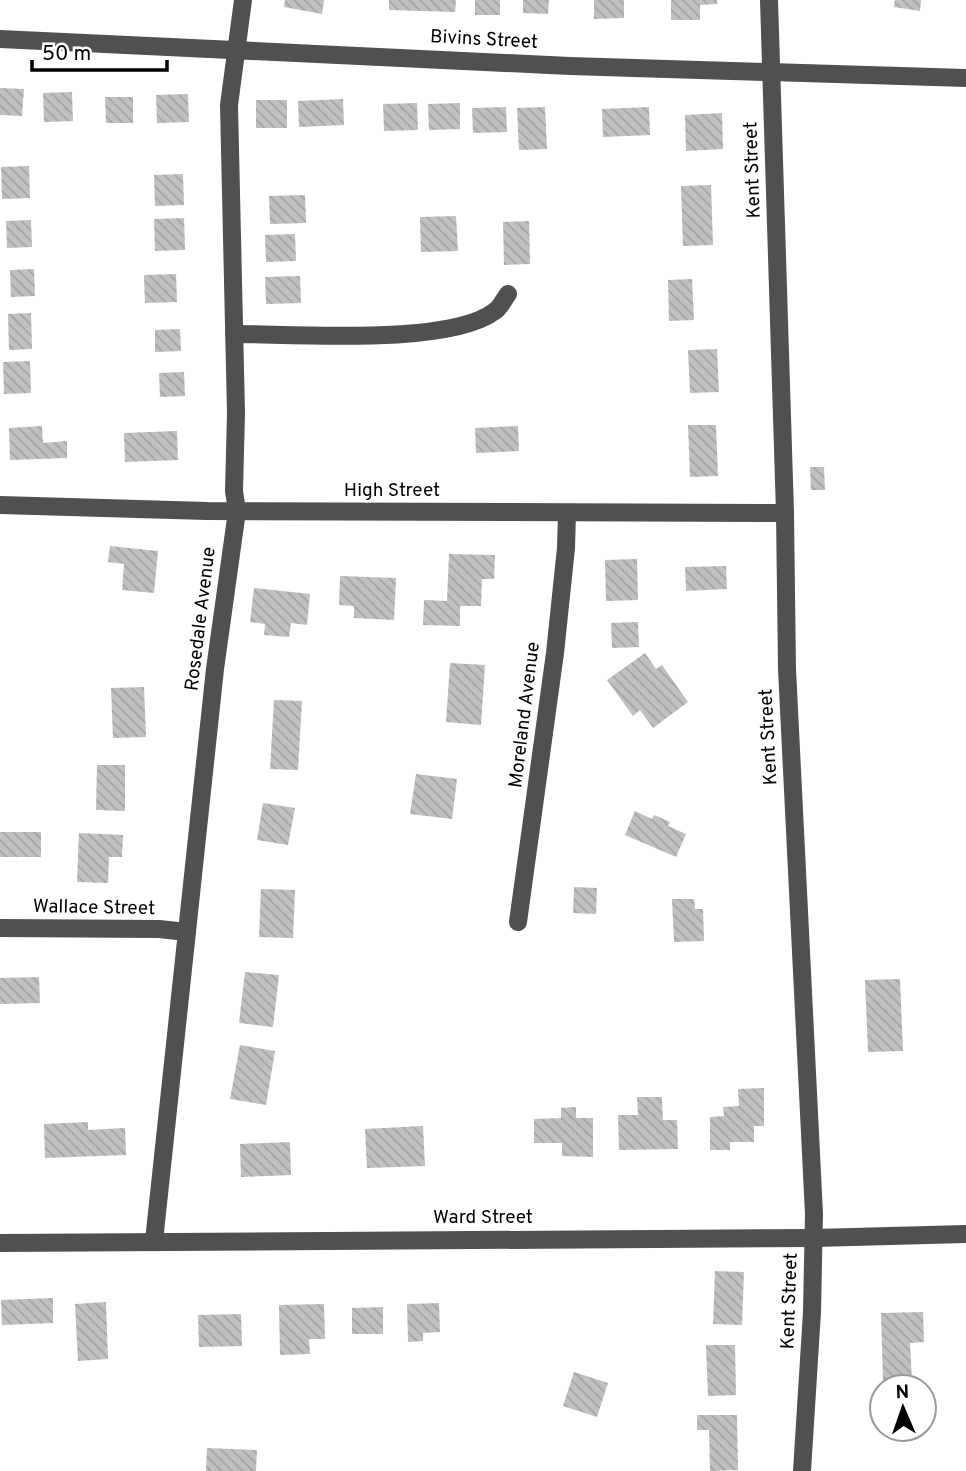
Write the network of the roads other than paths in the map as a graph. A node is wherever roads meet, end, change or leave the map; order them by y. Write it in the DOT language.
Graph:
graph roads {
  1 [pos="243,0"];
  2 [pos="769,0"];
  3 [pos="0,39"];
  4 [pos="236,49"];
  5 [pos="771,73"];
  6 [pos="966,78"];
  7 [pos="508,294"];
  8 [pos="234,334"];
  9 [pos="0,505"];
  10 [pos="237,511"];
  11 [pos="567,513"];
  12 [pos="785,513"];
  13 [pos="518,922"];
  14 [pos="0,928"];
  15 [pos="187,932"];
  16 [pos="966,1234"];
  17 [pos="814,1238"];
  18 [pos="154,1241"];
  19 [pos="0,1243"];
  20 [pos="802,1471"];
  1 -- 4 [label="street, Rosedale Avenue"];
  2 -- 5 [label="street, Kent Street"];
  3 -- 4 [label="street, Bivins Street"];
  4 -- 5 [label="street, Bivins Street"];
  4 -- 8 [label="street, Rosedale Avenue"];
  5 -- 6 [label="street, Bivins Street"];
  5 -- 12 [label="street, Kent Street"];
  7 -- 8 [label="street"];
  8 -- 10 [label="street, Rosedale Avenue"];
  9 -- 10 [label="street, High Street"];
  10 -- 11 [label="street, High Street"];
  10 -- 15 [label="street, Rosedale Avenue"];
  11 -- 12 [label="street, High Street"];
  11 -- 13 [label="street, Moreland Avenue"];
  12 -- 17 [label="street, Kent Street"];
  14 -- 15 [label="street, Wallace Street"];
  15 -- 18 [label="street, Rosedale Avenue"];
  16 -- 17 [label="street, Ward Street"];
  17 -- 18 [label="street, Ward Street"];
  17 -- 20 [label="street, Kent Street"];
  18 -- 19 [label="street, Ward Street"];
}
